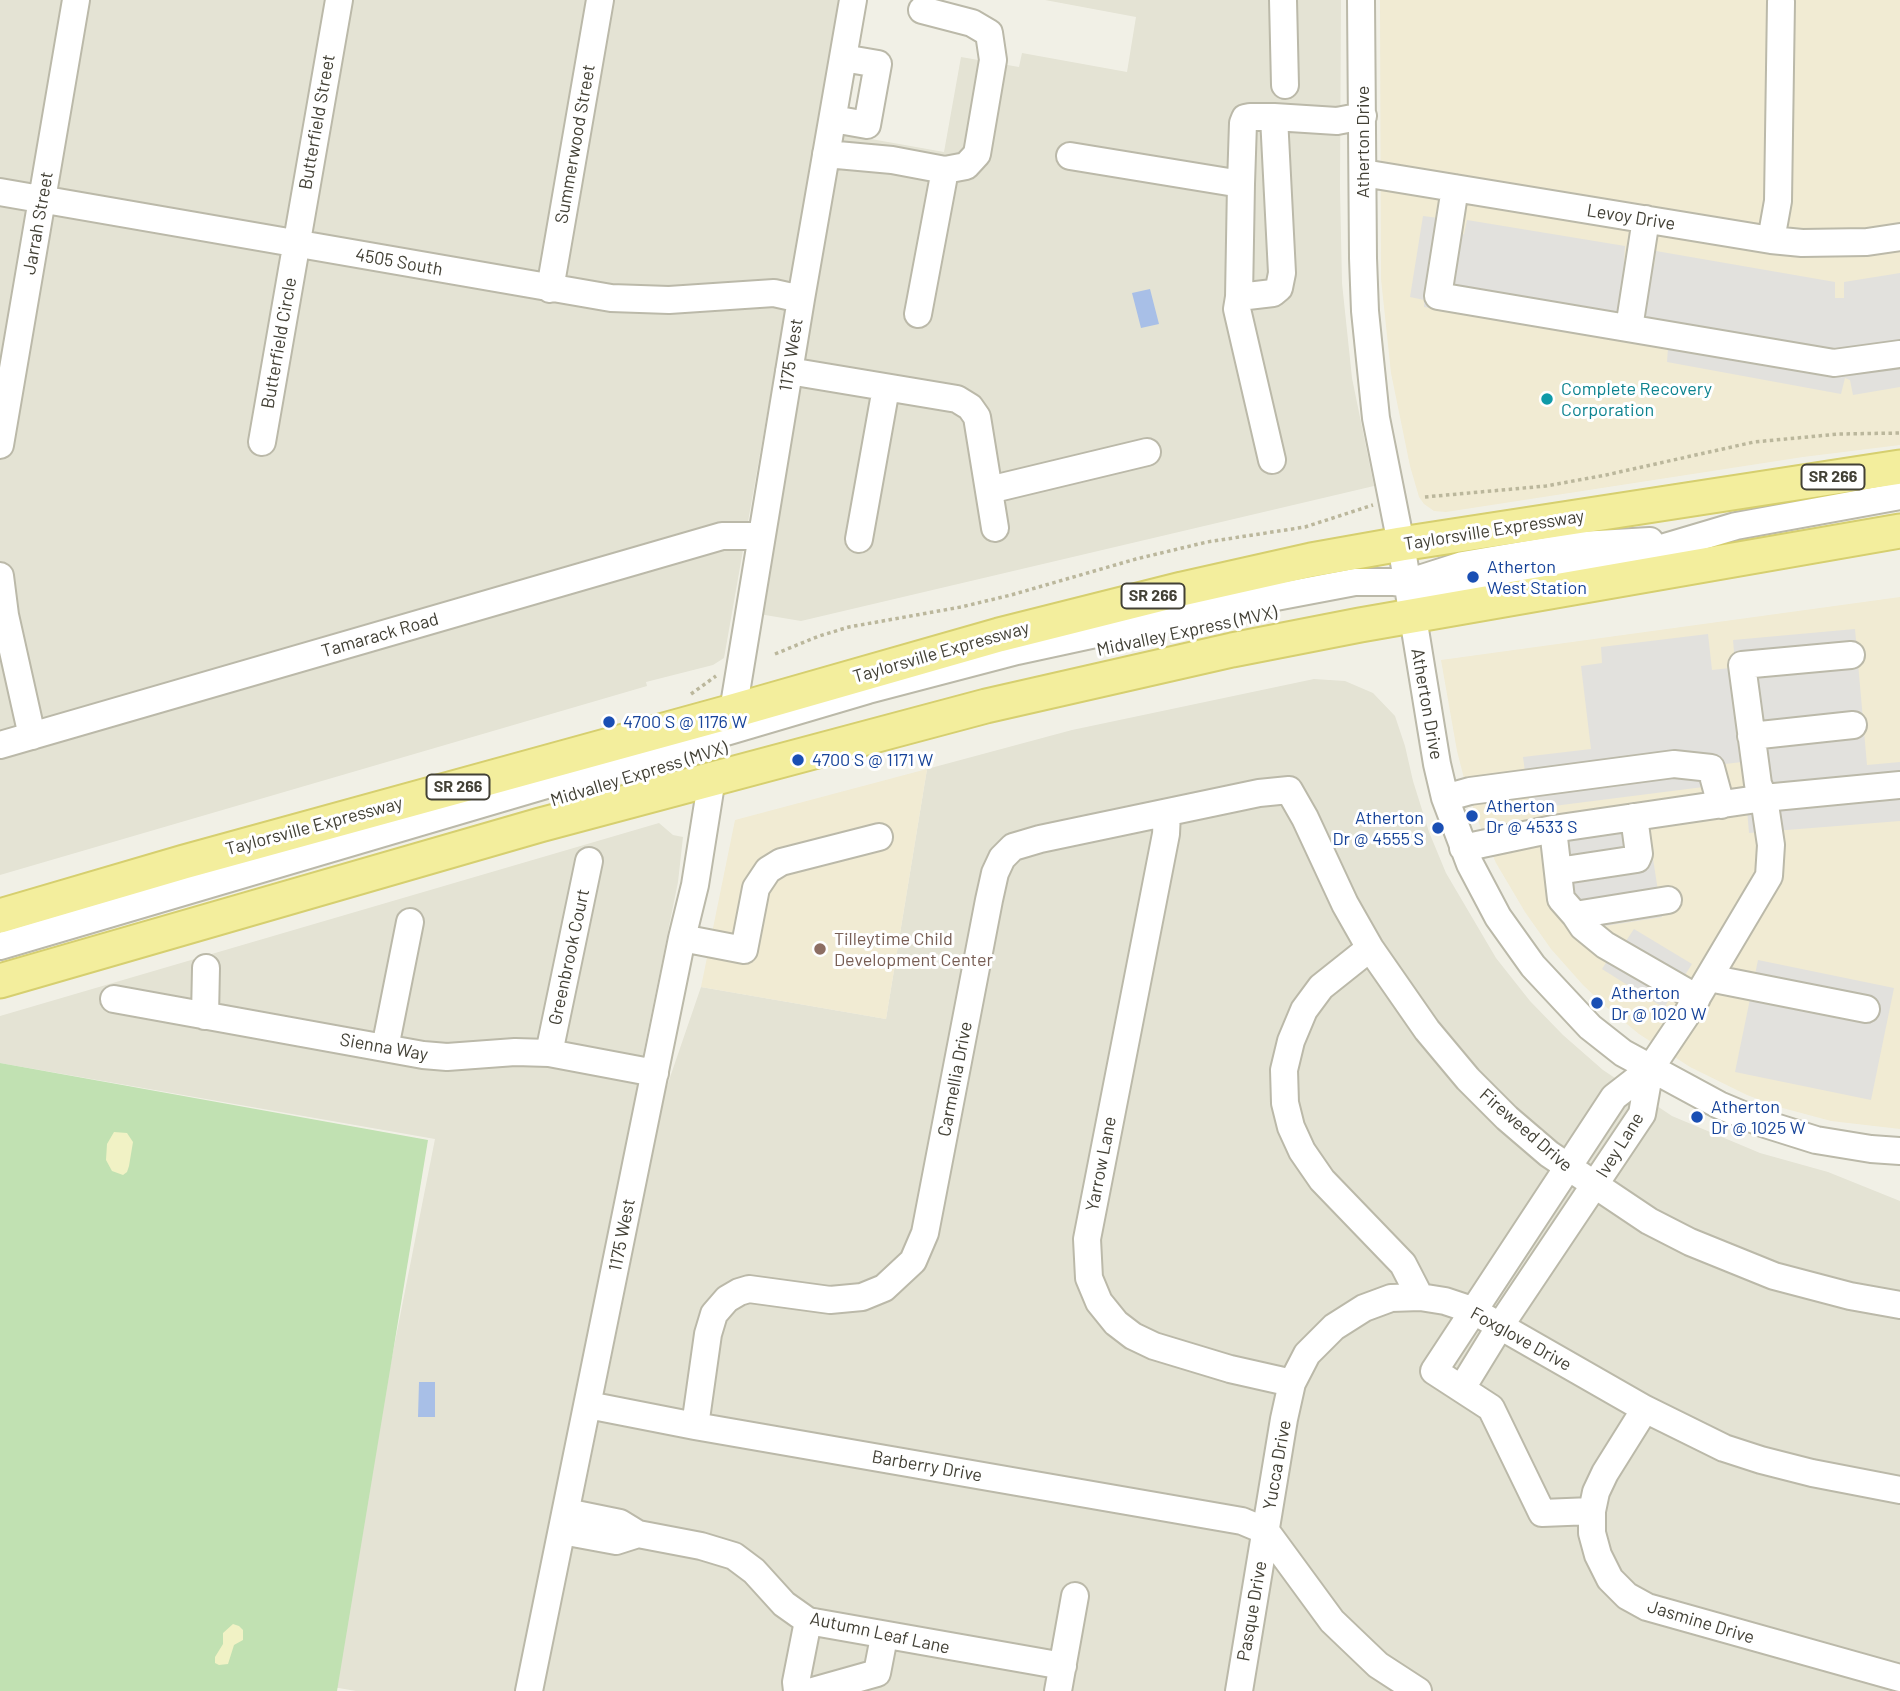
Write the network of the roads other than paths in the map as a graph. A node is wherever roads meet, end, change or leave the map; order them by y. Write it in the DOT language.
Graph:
graph roads {
  1 [pos="76,0"];
  2 [pos="339,0"];
  3 [pos="600,0"];
  4 [pos="853,0"];
  5 [pos="1283,0"];
  6 [pos="1361,0"];
  7 [pos="1781,2"];
  8 [pos="922,10"];
  9 [pos="843,58"];
  10 [pos="1285,85"];
  11 [pos="1363,116"];
  12 [pos="1274,117"];
  13 [pos="832,119"];
  14 [pos="826,155"];
  15 [pos="1070,156"];
  16 [pos="945,170"];
  17 [pos="1363,173"];
  18 [pos="1241,184"];
  19 [pos="1455,188"];
  20 [pos="0,192"];
  21 [pos="41,200"];
  22 [pos="1646,219"];
  23 [pos="1900,237"];
  24 [pos="1771,240"];
  25 [pos="296,244"];
  26 [pos="550,289"];
  27 [pos="1239,298"];
  28 [pos="801,299"];
  29 [pos="918,314"];
  30 [pos="1629,328"];
  31 [pos="1900,354"];
  32 [pos="789,371"];
  33 [pos="886,388"];
  34 [pos="262,442"];
  35 [pos="0,445"];
  36 [pos="1147,452"];
  37 [pos="1272,460"];
  38 [pos="1900,467"];
  39 [pos="989,490"];
  40 [pos="1900,496"];
  41 [pos="1900,513"];
  42 [pos="995,528"];
  43 [pos="1900,531"];
  44 [pos="761,536"];
  45 [pos="859,539"];
  46 [pos="1681,541"];
  47 [pos="1401,544"];
  48 [pos="0,576"];
  49 [pos="1407,583"];
  50 [pos="1412,617"];
  51 [pos="1851,655"];
  52 [pos="733,711"];
  53 [pos="1853,725"];
  54 [pos="32,736"];
  55 [pos="1751,736"];
  56 [pos="0,745"];
  57 [pos="712,778"];
  58 [pos="1900,785"];
  59 [pos="1289,790"];
  60 [pos="1446,798"];
  61 [pos="1764,798"];
  62 [pos="1721,804"];
  63 [pos="1167,813"];
  64 [pos="1634,817"];
  65 [pos="1553,829"];
  66 [pos="879,836"];
  67 [pos="1464,848"];
  68 [pos="589,861"];
  69 [pos="1558,871"];
  70 [pos="1668,900"];
  71 [pos="1575,915"];
  72 [pos="0,916"];
  73 [pos="410,922"];
  74 [pos="682,937"];
  75 [pos="0,946"];
  76 [pos="1370,948"];
  77 [pos="0,962"];
  78 [pos="206,968"];
  79 [pos="0,981"];
  80 [pos="1703,988"];
  81 [pos="114,999"];
  82 [pos="1866,1009"];
  83 [pos="205,1016"];
  84 [pos="385,1048"];
  85 [pos="549,1053"];
  86 [pos="1650,1069"];
  87 [pos="655,1073"];
  88 [pos="1900,1151"];
  89 [pos="1567,1169"];
  90 [pos="1594,1186"];
  91 [pos="1420,1297"];
  92 [pos="1900,1305"];
  93 [pos="1472,1310"];
  94 [pos="1500,1326"];
  95 [pos="1292,1383"];
  96 [pos="1462,1388"];
  97 [pos="588,1405"];
  98 [pos="1645,1409"];
  99 [pos="695,1426"];
  100 [pos="1900,1490"];
  101 [pos="1592,1511"];
  102 [pos="564,1521"];
  103 [pos="1266,1531"];
  104 [pos="1075,1596"];
  105 [pos="808,1621"];
  106 [pos="884,1637"];
  107 [pos="1900,1678"];
  108 [pos="1060,1679"];
  109 [pos="529,1691"];
  110 [pos="797,1691"];
  111 [pos="813,1691"];
  112 [pos="1239,1691"];
  113 [pos="1418,1691"];
  1 -- 21 [label="street, Jarrah Street"];
  2 -- 25 [label="street, Butterfield Street"];
  3 -- 26 [label="street, Summerwood Street"];
  4 -- 9 [label="street, 1175 West"];
  5 -- 10 [label="street"];
  6 -- 11 [label="street, Atherton Drive"];
  7 -- 24 [label="street"];
  8 -- 16 [label="street"];
  9 -- 13 [label="street, 1175 West"];
  9 -- 13 [label="street"];
  11 -- 12 [label="street"];
  11 -- 17 [label="street, Atherton Drive"];
  12 -- 18 [label="street"];
  12 -- 27 [label="street"];
  13 -- 14 [label="street, 1175 West"];
  14 -- 16 [label="street"];
  14 -- 28 [label="street, 1175 West"];
  15 -- 18 [label="street"];
  16 -- 29 [label="street"];
  17 -- 19 [label="street, Levoy Drive"];
  17 -- 47 [label="street, Atherton Drive"];
  18 -- 27 [label="street"];
  19 -- 22 [label="street, Levoy Drive"];
  19 -- 30 [label="street"];
  20 -- 21 [label="street, 4505 South"];
  21 -- 25 [label="street, 4505 South"];
  21 -- 35 [label="street, Jarrah Street"];
  22 -- 24 [label="street, Levoy Drive"];
  22 -- 30 [label="street"];
  23 -- 24 [label="street, Levoy Drive"];
  25 -- 26 [label="street, 4505 South"];
  25 -- 34 [label="street, Butterfield Circle"];
  26 -- 28 [label="street, 4505 South"];
  27 -- 37 [label="street"];
  28 -- 32 [label="street, 1175 West"];
  30 -- 31 [label="street"];
  32 -- 33 [label="street"];
  32 -- 44 [label="street, 1175 West"];
  33 -- 39 [label="street"];
  33 -- 45 [label="street"];
  36 -- 39 [label="street"];
  38 -- 47 [label="main road, Taylorsville Expressway / SR 266"];
  39 -- 42 [label="street"];
  40 -- 46 [label="street, Midvalley Express (MVX)"];
  41 -- 46 [label="street, Midvalley Express (MVX)"];
  43 -- 50 [label="main road"];
  44 -- 52 [label="street, 1175 West"];
  44 -- 54 [label="street, Tamarack Road"];
  46 -- 49 [label="street, Midvalley Express (MVX)"];
  47 -- 49 [label="street, Atherton Drive"];
  47 -- 52 [label="main road, Taylorsville Expressway / SR 266"];
  48 -- 54 [label="street"];
  49 -- 50 [label="street, Atherton Drive"];
  49 -- 75 [label="street, Midvalley Express (MVX)"];
  49 -- 77 [label="street, Midvalley Express (MVX)"];
  50 -- 57 [label="main road"];
  50 -- 60 [label="street, Atherton Drive"];
  51 -- 55 [label="street"];
  52 -- 72 [label="main road, Taylorsville Expressway / SR 266"];
  53 -- 55 [label="street"];
  54 -- 56 [label="street, Tamarack Road"];
  55 -- 61 [label="street"];
  57 -- 74 [label="street, 1175 West"];
  57 -- 79 [label="main road"];
  58 -- 61 [label="street"];
  59 -- 63 [label="street, Carmellia Drive"];
  59 -- 76 [label="street, Fireweed Drive"];
  60 -- 62 [label="street"];
  60 -- 67 [label="street, Atherton Drive"];
  61 -- 62 [label="street"];
  61 -- 80 [label="street"];
  62 -- 64 [label="street"];
  63 -- 95 [label="street, Yarrow Lane"];
  63 -- 99 [label="street, Carmellia Drive"];
  64 -- 65 [label="street"];
  64 -- 69 [label="street"];
  65 -- 67 [label="street"];
  65 -- 69 [label="street"];
  66 -- 74 [label="street"];
  67 -- 86 [label="street, Atherton Drive"];
  68 -- 85 [label="street, Greenbrook Court"];
  69 -- 71 [label="street"];
  70 -- 71 [label="street"];
  71 -- 80 [label="street"];
  73 -- 84 [label="street"];
  74 -- 87 [label="street, 1175 West"];
  76 -- 89 [label="street, Fireweed Drive"];
  76 -- 91 [label="street"];
  78 -- 83 [label="street"];
  80 -- 82 [label="street"];
  80 -- 86 [label="street"];
  81 -- 83 [label="street, Sienna Way"];
  83 -- 84 [label="street, Sienna Way"];
  84 -- 85 [label="street, Sienna Way"];
  85 -- 87 [label="street, Sienna Way"];
  86 -- 88 [label="street, Atherton Drive"];
  86 -- 89 [label="street, Ivey Lane"];
  86 -- 90 [label="street, Ivey Lane"];
  87 -- 97 [label="street, 1175 West"];
  89 -- 90 [label="street, Fireweed Drive"];
  89 -- 93 [label="street, Ivey Lane"];
  90 -- 92 [label="street, Fireweed Drive"];
  90 -- 94 [label="street, Ivey Lane"];
  91 -- 93 [label="street, Foxglove Drive"];
  91 -- 95 [label="street, Yucca Drive"];
  93 -- 94 [label="street, Foxglove Drive"];
  93 -- 96 [label="street, Ivey Lane"];
  94 -- 96 [label="street, Ivey Lane"];
  94 -- 98 [label="street, Foxglove Drive"];
  95 -- 103 [label="street, Yucca Drive"];
  96 -- 101 [label="street"];
  97 -- 99 [label="street, Barberry Drive"];
  97 -- 102 [label="street, 1175 West"];
  98 -- 100 [label="street, Foxglove Drive"];
  98 -- 101 [label="street, Jasmine Drive"];
  99 -- 103 [label="street, Barberry Drive"];
  101 -- 107 [label="street, Jasmine Drive"];
  102 -- 105 [label="street, Autumn Leaf Lane"];
  102 -- 109 [label="street, 1175 West"];
  103 -- 112 [label="street, Pasque Drive"];
  103 -- 113 [label="street, Yucca Drive"];
  104 -- 108 [label="street"];
  105 -- 106 [label="street, Autumn Leaf Lane"];
  105 -- 110 [label="street"];
  106 -- 108 [label="street, Autumn Leaf Lane"];
  106 -- 111 [label="street"];
}
